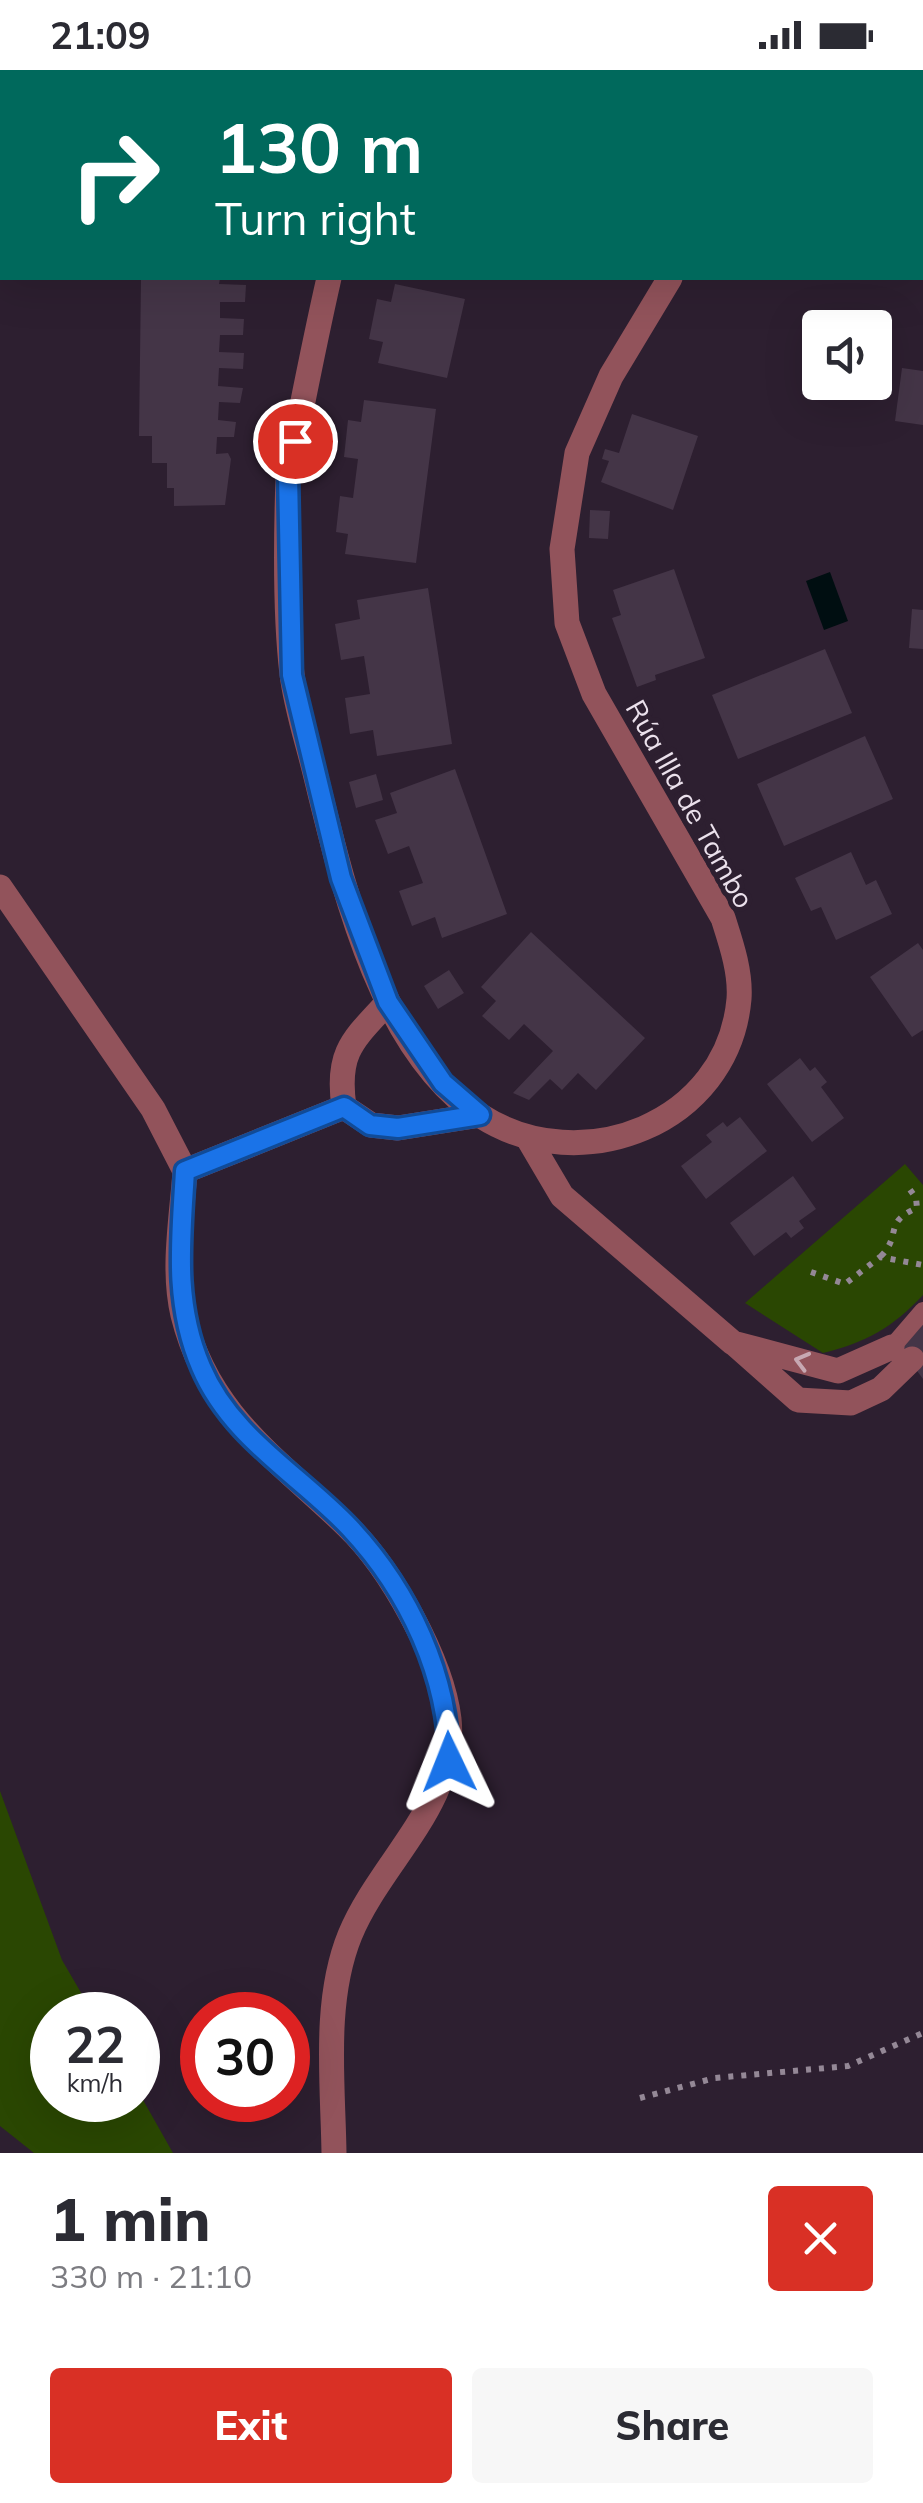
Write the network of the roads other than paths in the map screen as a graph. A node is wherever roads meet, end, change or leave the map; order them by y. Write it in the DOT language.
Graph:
graph roads {
  1 [pos="328,280"];
  2 [pos="669,280"];
  3 [pos="0,887"];
  4 [pos="388,1002"];
  5 [pos="344,1107"];
  6 [pos="480,1115"];
  7 [pos="529,1140"];
  8 [pos="185,1171"];
  9 [pos="923,1312"];
  10 [pos="733,1343"];
  11 [pos="902,1353"];
  12 [pos="334,2153"];
  1 -- 4 [label="street, Rúa Illa de Tambo"];
  2 -- 7 [label="street, Rúa Illa de Tambo"];
  3 -- 8 [label="street"];
  4 -- 5 [label="street"];
  4 -- 6 [label="street, Rúa Illa de Tambo"];
  5 -- 6 [label="street"];
  5 -- 8 [label="street"];
  6 -- 7 [label="street, Rúa Illa de Tambo"];
  7 -- 10 [label="street"];
  8 -- 12 [label="street"];
  9 -- 11 [label="lane"];
  11 -- 10 [label="street, one-way"];
  10 -- 11 [label="street"];
}
